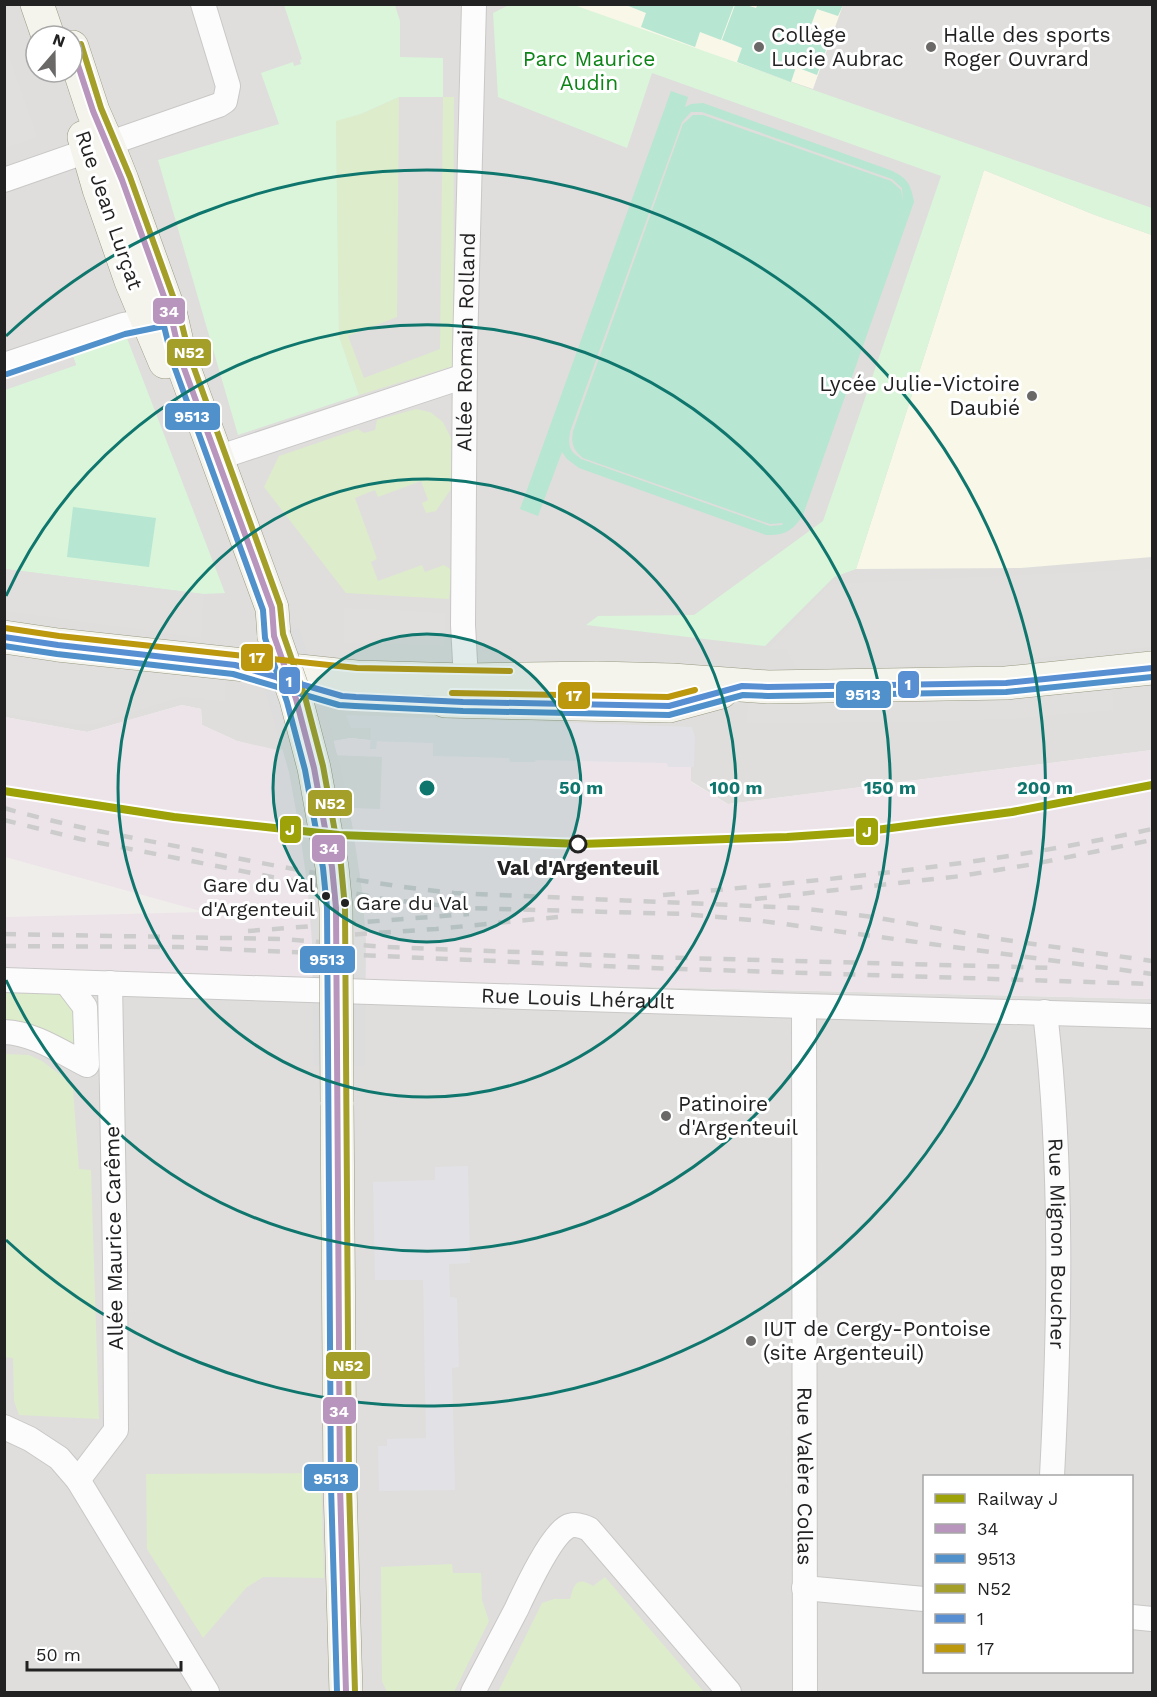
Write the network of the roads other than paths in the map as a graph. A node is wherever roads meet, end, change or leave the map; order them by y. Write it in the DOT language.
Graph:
graph roads {
  1 [pos="37,4"];
  2 [pos="58,4"];
  3 [pos="203,4"];
  4 [pos="474,4"];
  5 [pos="44,24"];
  6 [pos="64,24"];
  7 [pos="66,84"];
  8 [pos="84,84"];
  9 [pos="99,148"];
  10 [pos="4,180"];
  11 [pos="160,319"];
  12 [pos="4,365"];
  13 [pos="465,376"];
  14 [pos="217,458"];
  15 [pos="274,636"];
  16 [pos="4,637"];
  17 [pos="235,665"];
  18 [pos="1152,668"];
  19 [pos="466,680"];
  20 [pos="742,686"];
  21 [pos="4,980"];
  22 [pos="66,982"];
  23 [pos="107,983"];
  24 [pos="804,1006"];
  25 [pos="85,1007"];
  26 [pos="1045,1012"];
  27 [pos="1152,1016"];
  28 [pos="4,1032"];
  29 [pos="4,1427"];
  30 [pos="1052,1475"];
  31 [pos="78,1480"];
  32 [pos="804,1588"];
  33 [pos="923,1599"];
  34 [pos="1133,1617"];
  35 [pos="1152,1619"];
  36 [pos="207,1692"];
  37 [pos="346,1692"];
  38 [pos="473,1692"];
  39 [pos="729,1692"];
  40 [pos="805,1692"];
  1 -- 5 [label="street"];
  2 -- 6 [label="street"];
  3 -- 9 [label="street"];
  4 -- 13 [label="street, Allée Romain Rolland"];
  7 -- 9 [label="street, Rue Jean Lurçat"];
  8 -- 9 [label="street, Rue Jean Lurçat"];
  9 -- 10 [label="street"];
  9 -- 11 [label="street, Rue Jean Lurçat"];
  11 -- 12 [label="street"];
  11 -- 14 [label="street, Rue Jean Lurçat"];
  11 -- 15 [label="street, Rue Jean Lurçat"];
  13 -- 14 [label="street"];
  13 -- 19 [label="street, Allée Romain Rolland"];
  14 -- 15 [label="street, Rue Jean Lurçat"];
  15 -- 37 [label="street, bridge"];
  16 -- 17 [label="street"];
  17 -- 19 [label="street"];
  17 -- 20 [label="street"];
  18 -- 20 [label="street"];
  19 -- 20 [label="street"];
  21 -- 22 [label="street, Rue Louis Lhérault"];
  22 -- 23 [label="street, Rue Louis Lhérault"];
  22 -- 25 [label="street"];
  23 -- 24 [label="street, Rue Louis Lhérault"];
  23 -- 25 [label="street"];
  23 -- 31 [label="street, Allée Maurice Carême"];
  24 -- 26 [label="street, Rue Louis Lhérault"];
  24 -- 32 [label="street, Rue Valère Collas"];
  25 -- 28 [label="street"];
  26 -- 27 [label="street, Rue Louis Lhérault"];
  26 -- 30 [label="street, Rue Mignon Boucher"];
  29 -- 31 [label="street"];
  31 -- 36 [label="street"];
  32 -- 33 [label="street"];
  32 -- 40 [label="street, Rue Valère Collas"];
  34 -- 35 [label="street"];
  38 -- 39 [label="street"];
}
